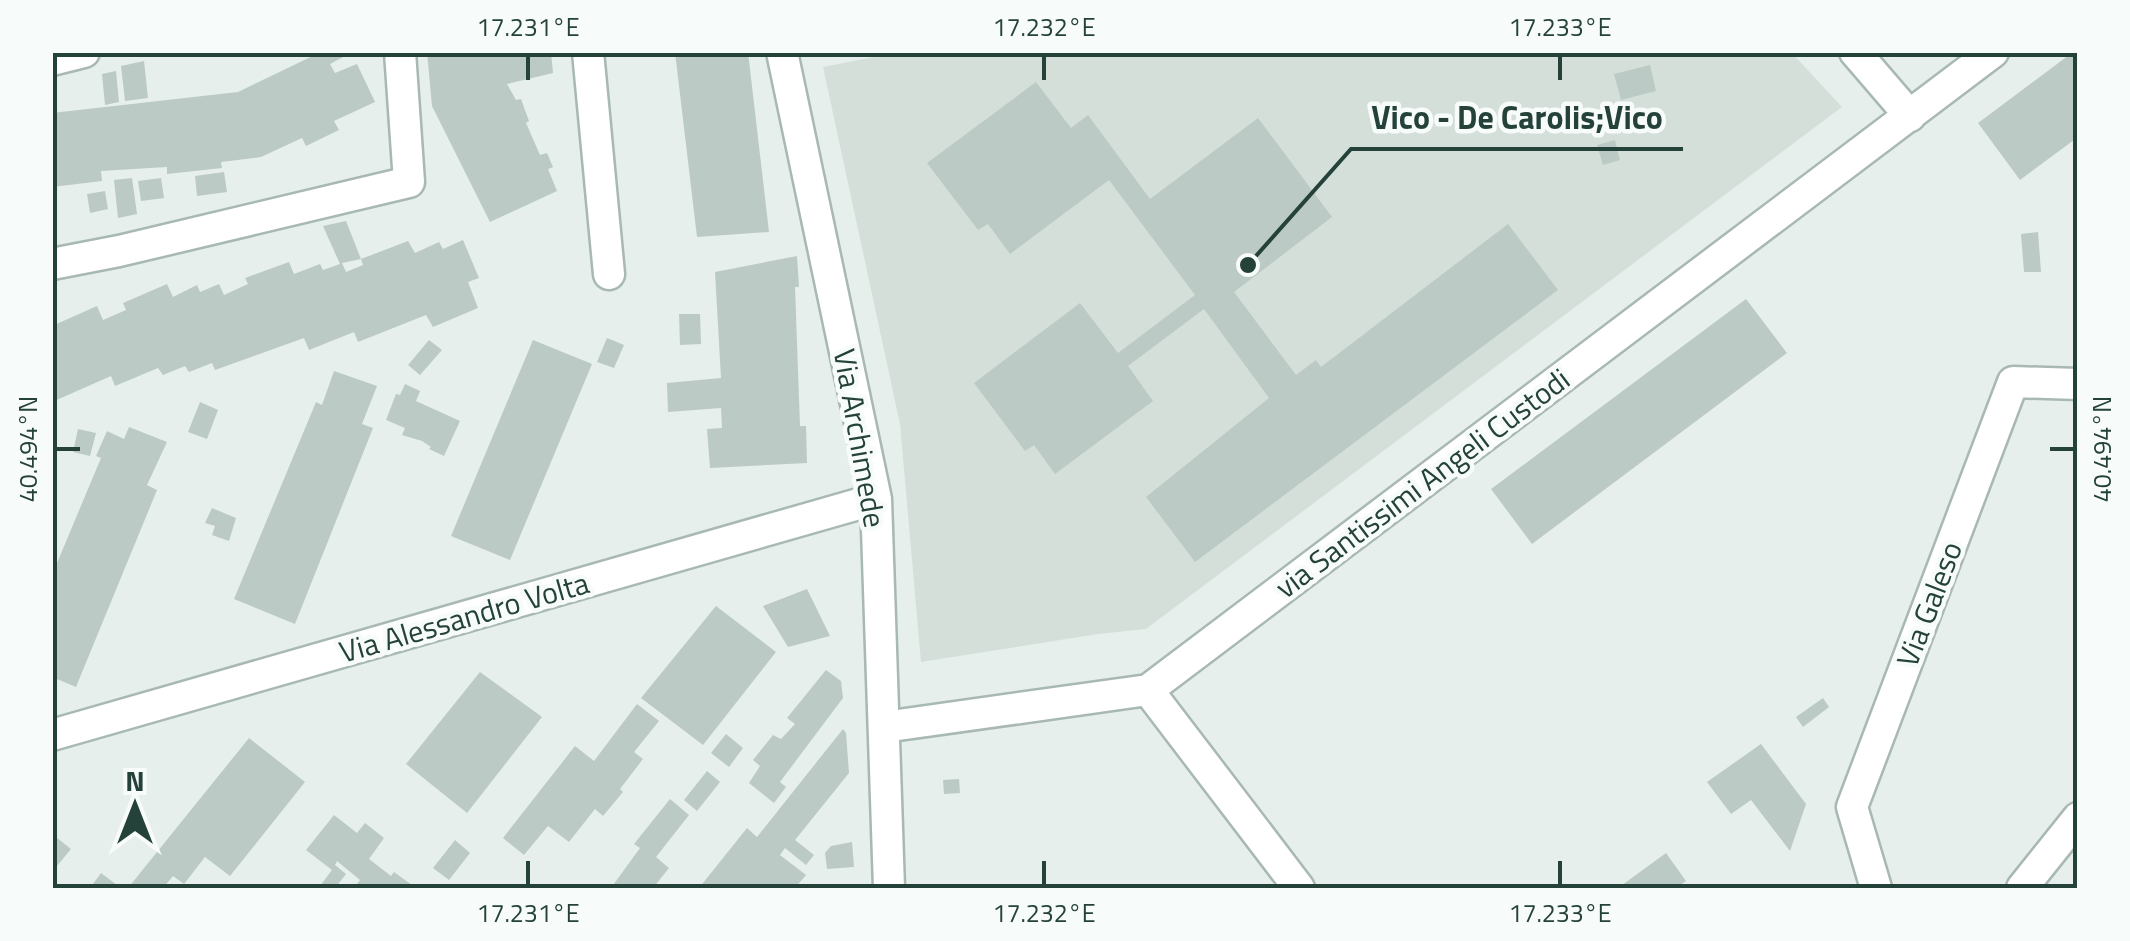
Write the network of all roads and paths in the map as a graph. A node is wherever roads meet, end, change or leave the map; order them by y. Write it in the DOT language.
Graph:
graph roads {
  1 [pos="84,52"];
  2 [pos="400,52"];
  3 [pos="588,52"];
  4 [pos="782,52"];
  5 [pos="1855,52"];
  6 [pos="1993,52"];
  7 [pos="52,60"];
  8 [pos="1910,116"];
  9 [pos="52,264"];
  10 [pos="609,274"];
  11 [pos="2078,384"];
  12 [pos="876,499"];
  13 [pos="1148,690"];
  14 [pos="884,728"];
  15 [pos="52,735"];
  16 [pos="2078,818"];
  17 [pos="889,888"];
  18 [pos="1299,888"];
  19 [pos="1876,888"];
  20 [pos="2022,888"];
  1 -- 7 [label="street"];
  2 -- 9 [label="street"];
  3 -- 10 [label="street"];
  4 -- 12 [label="street, Via Archimede"];
  5 -- 8 [label="street"];
  6 -- 8 [label="street, via Santissimi Angeli Custodi"];
  8 -- 13 [label="street, via Santissimi Angeli Custodi"];
  11 -- 19 [label="street, Via Galeso"];
  12 -- 14 [label="street, Via Archimede"];
  12 -- 15 [label="street, Via Alessandro Volta"];
  13 -- 14 [label="street, via Santissimi Angeli Custodi"];
  13 -- 18 [label="street"];
  14 -- 17 [label="street, Via Archimede"];
  16 -- 20 [label="street"];
}
